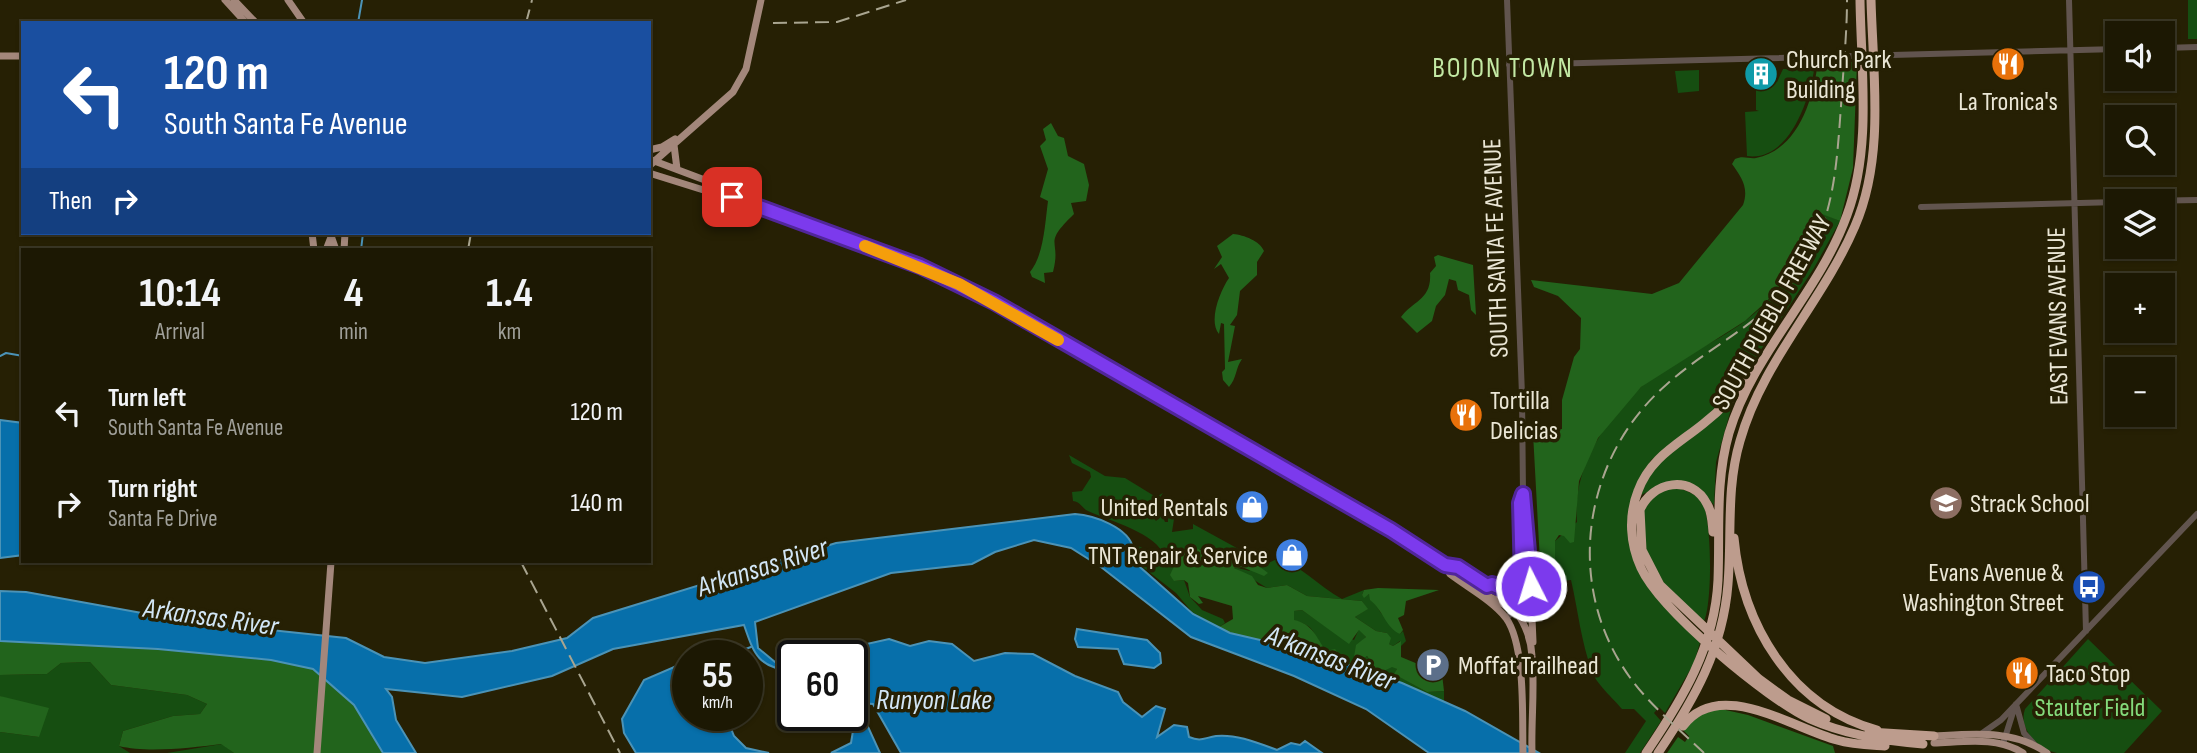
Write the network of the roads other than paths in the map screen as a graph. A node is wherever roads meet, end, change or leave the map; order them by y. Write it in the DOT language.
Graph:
graph roads {
  1 [pos="225,0"];
  2 [pos="234,0"];
  3 [pos="288,0"];
  4 [pos="761,0"];
  5 [pos="1507,0"];
  6 [pos="1860,0"];
  7 [pos="1871,0"];
  8 [pos="2068,0"];
  9 [pos="244,21"];
  10 [pos="254,21"];
  11 [pos="303,21"];
  12 [pos="2197,47"];
  13 [pos="2175,48"];
  14 [pos="2105,49"];
  15 [pos="2070,50"];
  16 [pos="0,56"];
  17 [pos="21,56"];
  18 [pos="1509,65"];
  19 [pos="699,124"];
  20 [pos="674,145"];
  21 [pos="651,150"];
  22 [pos="651,162"];
  23 [pos="677,170"];
  24 [pos="651,174"];
  25 [pos="732,197"];
  26 [pos="2175,200"];
  27 [pos="2197,200"];
  28 [pos="2105,202"];
  29 [pos="2074,203"];
  30 [pos="1921,207"];
  31 [pos="1778,336"];
  32 [pos="1733,470"];
  33 [pos="1523,494"];
  34 [pos="2197,514"];
  35 [pos="331,563"];
  36 [pos="1445,565"];
  37 [pos="1530,570"];
  38 [pos="1522,578"];
  39 [pos="1460,581"];
  40 [pos="1487,586"];
  41 [pos="1717,592"];
  42 [pos="1515,608"];
  43 [pos="1506,618"];
  44 [pos="1693,622"];
  45 [pos="2086,631"];
  46 [pos="1728,656"];
  47 [pos="1532,657"];
  48 [pos="2016,704"];
  49 [pos="1981,734"];
  50 [pos="1896,736"];
  51 [pos="1934,740"];
  52 [pos="2004,740"];
  53 [pos="1923,744"];
  54 [pos="2034,744"];
  55 [pos="317,753"];
  56 [pos="1523,753"];
  57 [pos="1532,753"];
  58 [pos="1646,753"];
  59 [pos="1658,753"];
  60 [pos="1663,753"];
  61 [pos="2023,753"];
  62 [pos="2047,753"];
  1 -- 9 [label="main road"];
  2 -- 10 [label="main road"];
  3 -- 11 [label="main road"];
  4 -- 19 [label="main road"];
  5 -- 18 [label="street, SOUTH SANTA FE AVENUE"];
  6 -- 31 [label="highway, SOUTH PUEBLO FREEWAY"];
  7 -- 32 [label="highway, SOUTH PUEBLO FREEWAY"];
  8 -- 15 [label="street, EAST EVANS AVENUE"];
  12 -- 13 [label="street"];
  14 -- 15 [label="street"];
  15 -- 18 [label="street"];
  15 -- 29 [label="street, EAST EVANS AVENUE"];
  16 -- 17 [label="main road"];
  18 -- 33 [label="street, SOUTH SANTA FE AVENUE"];
  19 -- 20 [label="main road"];
  19 -- 21 [label="main road"];
  20 -- 22 [label="main road"];
  20 -- 23 [label="main road"];
  22 -- 23 [label="main road"];
  23 -- 25 [label="main road"];
  24 -- 25 [label="main road"];
  25 -- 36 [label="main road"];
  26 -- 27 [label="street"];
  28 -- 29 [label="street"];
  29 -- 30 [label="street"];
  29 -- 45 [label="street, EAST EVANS AVENUE"];
  31 -- 41 [label="highway, SOUTH PUEBLO FREEWAY"];
  31 -- 44 [label="highway"];
  32 -- 50 [label="highway"];
  32 -- 59 [label="highway, SOUTH PUEBLO FREEWAY"];
  33 -- 37 [label="street, SOUTH SANTA FE AVENUE"];
  33 -- 38 [label="street, SOUTH SANTA FE AVENUE"];
  34 -- 45 [label="street"];
  35 -- 55 [label="main road"];
  36 -- 39 [label="main road"];
  36 -- 40 [label="main road"];
  37 -- 42 [label="street, SOUTH SANTA FE AVENUE"];
  37 -- 47 [label="main road"];
  38 -- 40 [label="main road"];
  38 -- 42 [label="street, SOUTH SANTA FE AVENUE"];
  39 -- 42 [label="main road"];
  39 -- 43 [label="main road"];
  40 -- 42 [label="main road"];
  41 -- 44 [label="highway"];
  41 -- 58 [label="highway, SOUTH PUEBLO FREEWAY"];
  42 -- 43 [label="street, SOUTH SANTA FE AVENUE"];
  42 -- 47 [label="main road"];
  43 -- 56 [label="main road"];
  44 -- 46 [label="highway"];
  45 -- 48 [label="street"];
  46 -- 50 [label="highway"];
  46 -- 53 [label="highway"];
  47 -- 57 [label="main road"];
  48 -- 49 [label="street"];
  48 -- 52 [label="street"];
  48 -- 54 [label="street"];
  49 -- 51 [label="main road"];
  49 -- 52 [label="main road"];
  50 -- 51 [label="highway"];
  51 -- 52 [label="main road"];
  51 -- 53 [label="highway"];
  52 -- 54 [label="main road"];
  52 -- 61 [label="main road"];
  53 -- 60 [label="highway"];
  54 -- 62 [label="main road"];
}
